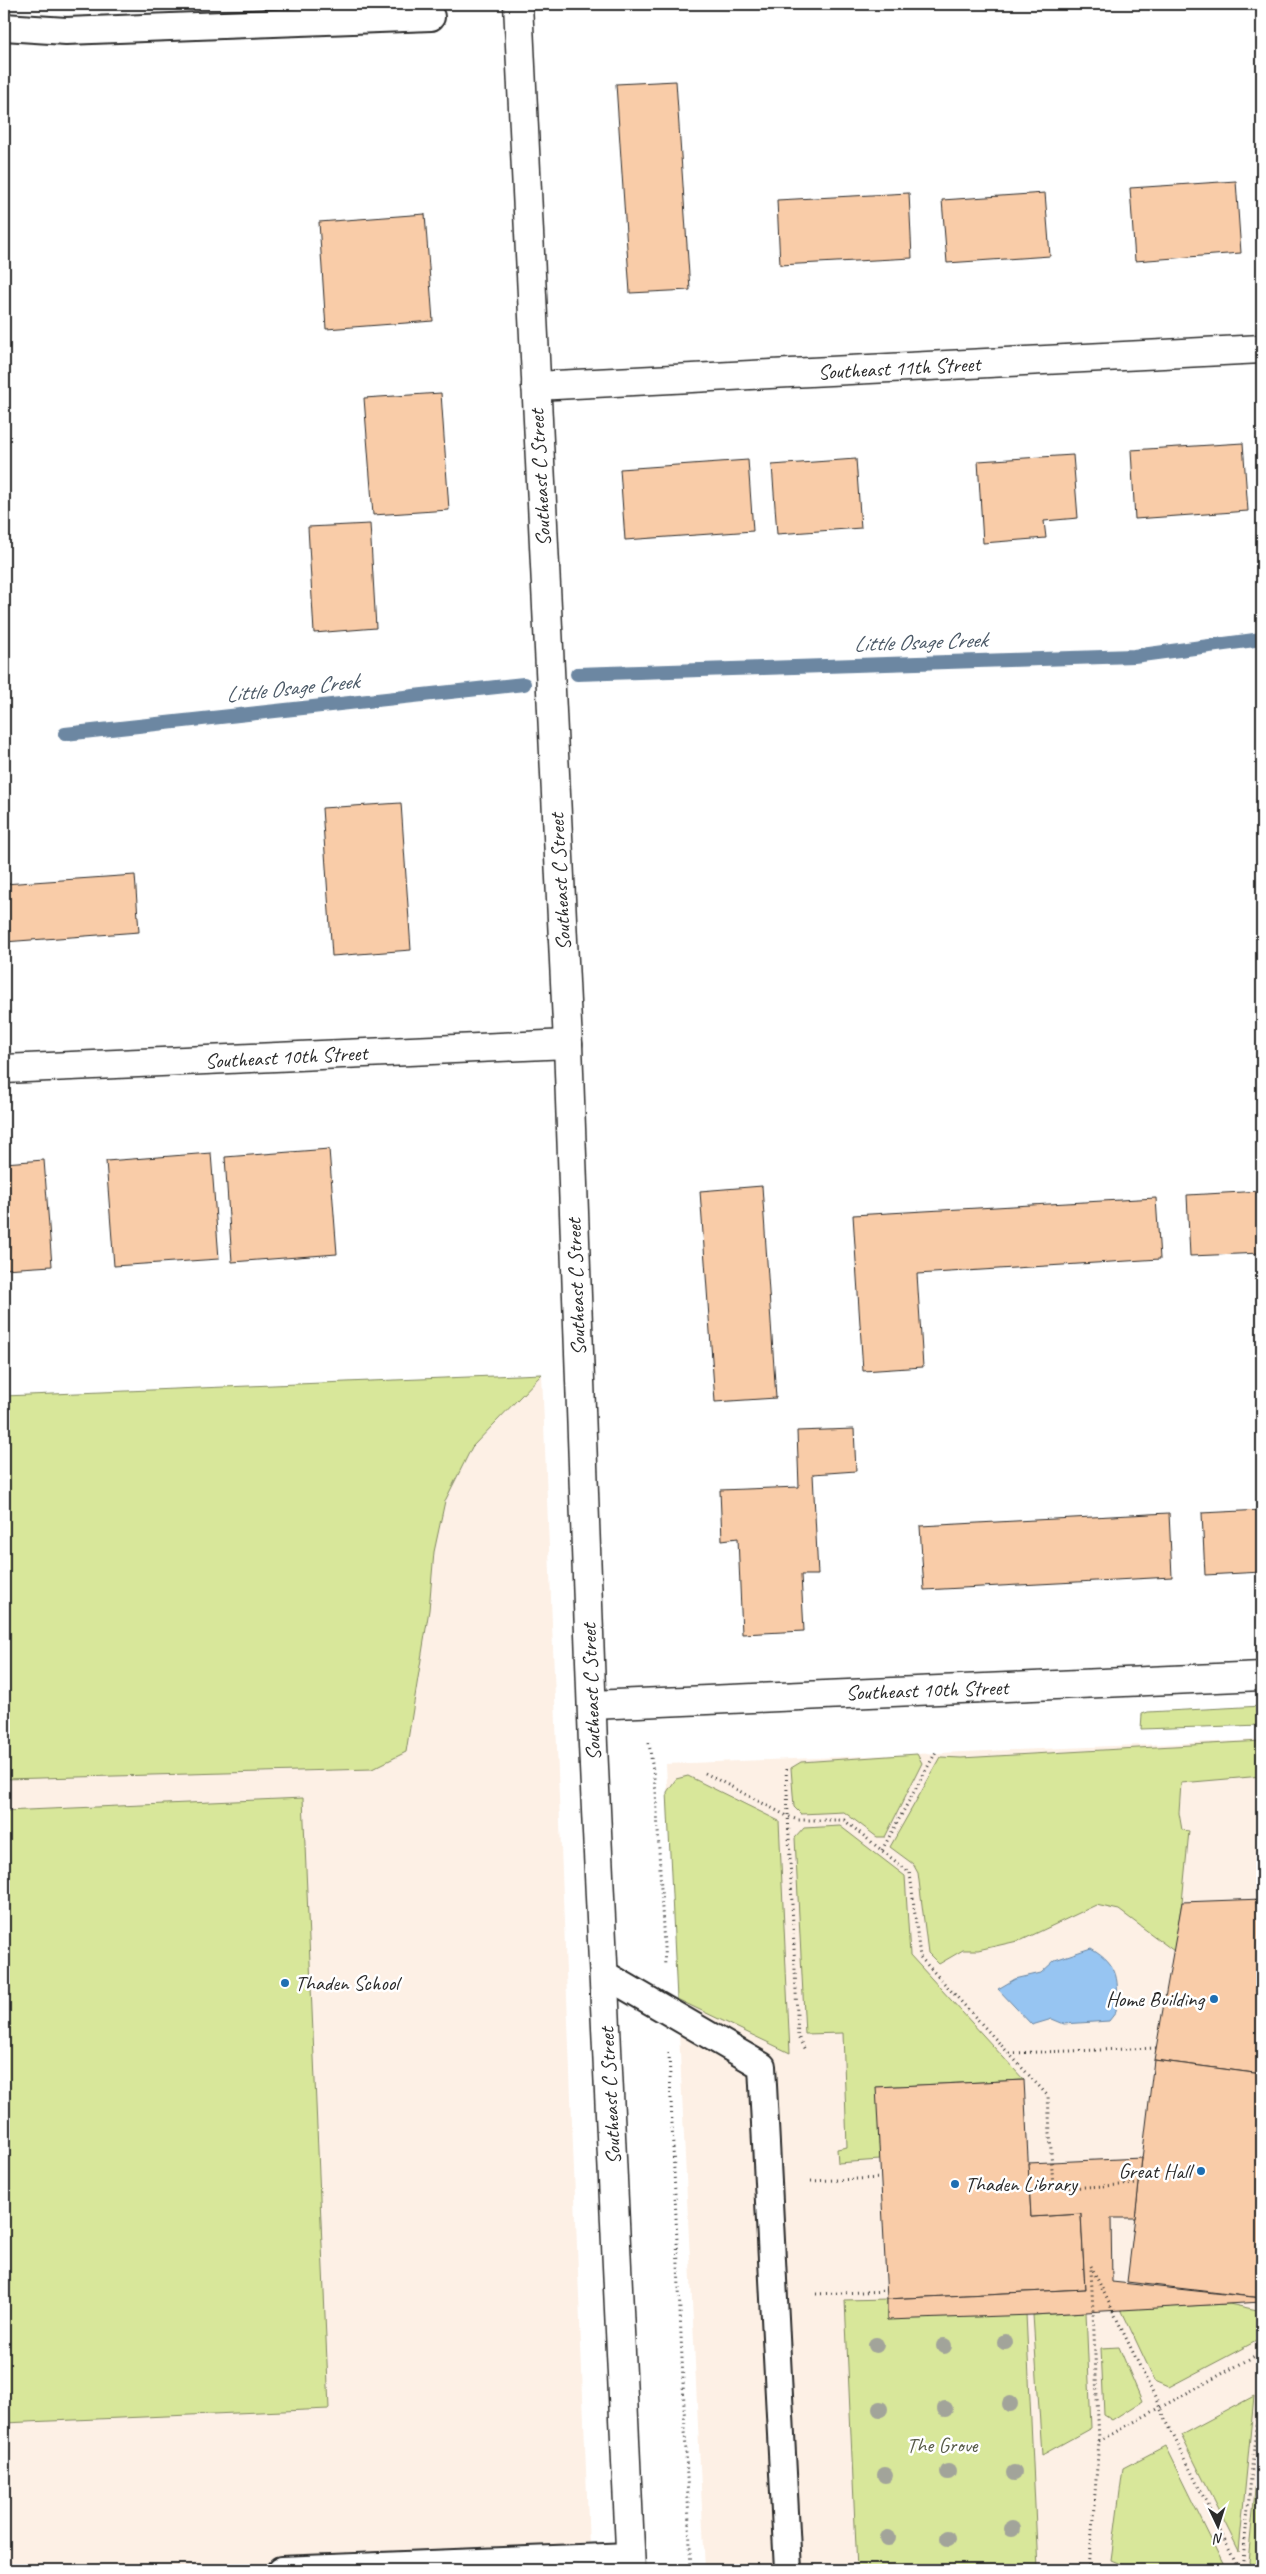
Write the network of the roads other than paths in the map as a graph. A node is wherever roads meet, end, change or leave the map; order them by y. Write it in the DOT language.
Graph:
graph roads {
  1 [pos="518,4"];
  2 [pos="431,17"];
  3 [pos="4,27"];
  4 [pos="1262,349"];
  5 [pos="536,386"];
  6 [pos="568,1044"];
  7 [pos="4,1069"];
  8 [pos="1262,1676"];
  9 [pos="592,1705"];
  10 [pos="604,1974"];
  11 [pos="631,2563"];
  12 [pos="281,2570"];
  13 [pos="788,2570"];
  1 -- 5 [label="street, Southeast C Street"];
  2 -- 3 [label="lane"];
  4 -- 5 [label="street, Southeast 11th Street"];
  5 -- 6 [label="street, Southeast C Street"];
  6 -- 7 [label="street, Southeast 10th Street"];
  6 -- 9 [label="street, Southeast C Street"];
  8 -- 9 [label="street, Southeast 10th Street"];
  9 -- 10 [label="street, Southeast C Street"];
  10 -- 11 [label="street, Southeast C Street"];
  10 -- 13 [label="lane"];
  11 -- 12 [label="lane"];
}
